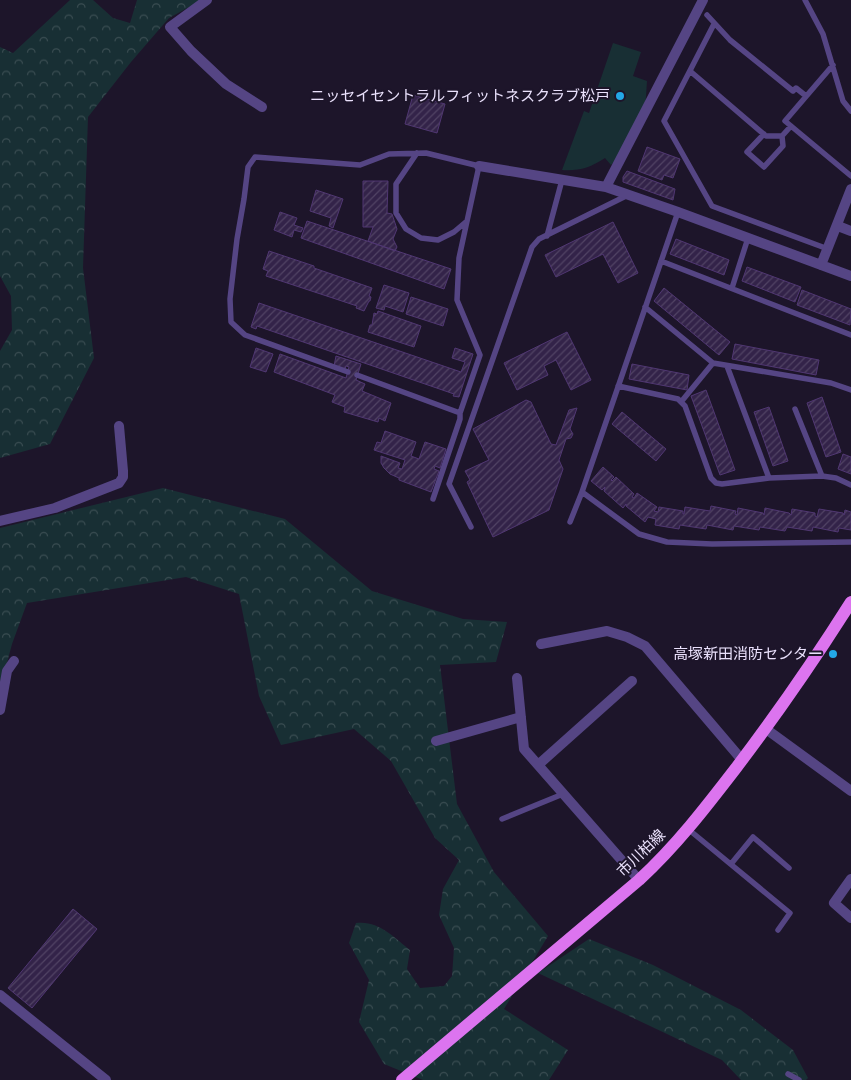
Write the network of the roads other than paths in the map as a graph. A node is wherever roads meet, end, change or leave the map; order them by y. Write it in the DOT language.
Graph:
graph roads {
  1 [pos="207,0"];
  2 [pos="703,0"];
  3 [pos="805,0"];
  4 [pos="707,15"];
  5 [pos="714,24"];
  6 [pos="833,65"];
  7 [pos="690,71"];
  8 [pos="806,96"];
  9 [pos="262,107"];
  10 [pos="851,111"];
  11 [pos="791,126"];
  12 [pos="764,134"];
  13 [pos="782,136"];
  14 [pos="416,153"];
  15 [pos="479,166"];
  16 [pos="851,176"];
  17 [pos="562,180"];
  18 [pos="606,187"];
  19 [pos="851,189"];
  20 [pos="628,195"];
  21 [pos="678,212"];
  22 [pos="467,221"];
  23 [pos="838,226"];
  24 [pos="851,231"];
  25 [pos="547,236"];
  26 [pos="748,238"];
  27 [pos="828,249"];
  28 [pos="661,261"];
  29 [pos="822,265"];
  30 [pos="851,276"];
  31 [pos="732,288"];
  32 [pos="645,307"];
  33 [pos="851,335"];
  34 [pos="713,364"];
  35 [pos="727,366"];
  36 [pos="348,372"];
  37 [pos="357,375"];
  38 [pos="618,386"];
  39 [pos="851,390"];
  40 [pos="681,402"];
  41 [pos="795,409"];
  42 [pos="460,412"];
  43 [pos="119,426"];
  44 [pos="822,476"];
  45 [pos="769,478"];
  46 [pos="851,485"];
  47 [pos="582,492"];
  48 [pos="433,499"];
  49 [pos="0,521"];
  50 [pos="570,522"];
  51 [pos="471,527"];
  52 [pos="851,542"];
  53 [pos="851,602"];
  54 [pos="542,644"];
  55 [pos="14,661"];
  56 [pos="517,678"];
  57 [pos="632,682"];
  58 [pos="0,710"];
  59 [pos="521,717"];
  60 [pos="766,728"];
  61 [pos="436,741"];
  62 [pos="742,760"];
  63 [pos="538,765"];
  64 [pos="850,790"];
  65 [pos="563,794"];
  66 [pos="502,818"];
  67 [pos="688,829"];
  68 [pos="731,864"];
  69 [pos="788,868"];
  70 [pos="851,879"];
  71 [pos="639,880"];
  72 [pos="851,918"];
  73 [pos="778,930"];
  74 [pos="0,995"];
  75 [pos="788,1074"];
  76 [pos="106,1080"];
  77 [pos="402,1080"];
  78 [pos="799,1080"];
  1 -- 9 [label="street"];
  2 -- 18 [label="street"];
  3 -- 6 [label="lane"];
  4 -- 5 [label="lane"];
  5 -- 7 [label="lane"];
  5 -- 8 [label="lane"];
  6 -- 8 [label="lane"];
  6 -- 10 [label="lane"];
  7 -- 12 [label="lane"];
  7 -- 27 [label="lane"];
  8 -- 11 [label="lane"];
  11 -- 13 [label="lane"];
  11 -- 16 [label="lane"];
  12 -- 13 [label="lane"];
  12 -- 13 [label="lane"];
  14 -- 15 [label="lane"];
  14 -- 22 [label="lane"];
  14 -- 36 [label="lane"];
  15 -- 17 [label="street"];
  15 -- 22 [label="lane"];
  17 -- 18 [label="street"];
  17 -- 25 [label="lane"];
  18 -- 20 [label="street"];
  19 -- 23 [label="street"];
  20 -- 21 [label="street"];
  20 -- 25 [label="lane"];
  21 -- 26 [label="street"];
  21 -- 28 [label="lane"];
  22 -- 42 [label="lane"];
  23 -- 24 [label="street"];
  23 -- 27 [label="street"];
  25 -- 51 [label="lane"];
  26 -- 29 [label="street"];
  26 -- 31 [label="lane"];
  27 -- 29 [label="street"];
  28 -- 31 [label="lane"];
  28 -- 32 [label="lane"];
  29 -- 30 [label="street"];
  31 -- 33 [label="lane"];
  32 -- 34 [label="lane"];
  32 -- 38 [label="lane"];
  34 -- 35 [label="lane"];
  34 -- 40 [label="lane"];
  35 -- 39 [label="lane"];
  35 -- 45 [label="lane"];
  37 -- 42 [label="lane"];
  38 -- 40 [label="lane"];
  38 -- 47 [label="lane"];
  40 -- 45 [label="lane"];
  41 -- 44 [label="lane"];
  42 -- 48 [label="lane"];
  43 -- 49 [label="street"];
  44 -- 45 [label="lane"];
  44 -- 46 [label="lane"];
  47 -- 50 [label="lane"];
  47 -- 52 [label="lane"];
  53 -- 60 [label="main road, 市川柏線"];
  54 -- 62 [label="street"];
  55 -- 58 [label="street"];
  56 -- 59 [label="street"];
  57 -- 63 [label="street"];
  59 -- 61 [label="street"];
  59 -- 63 [label="street"];
  60 -- 62 [label="main road, 市川柏線"];
  60 -- 64 [label="street"];
  62 -- 67 [label="main road, 市川柏線"];
  63 -- 65 [label="street"];
  65 -- 66 [label="lane"];
  65 -- 71 [label="street"];
  67 -- 68 [label="lane"];
  67 -- 71 [label="main road, 市川柏線"];
  68 -- 69 [label="lane"];
  68 -- 73 [label="lane"];
  70 -- 72 [label="street"];
  71 -- 77 [label="main road, 市川柏線"];
  74 -- 76 [label="street"];
  75 -- 78 [label="lane"];
}
